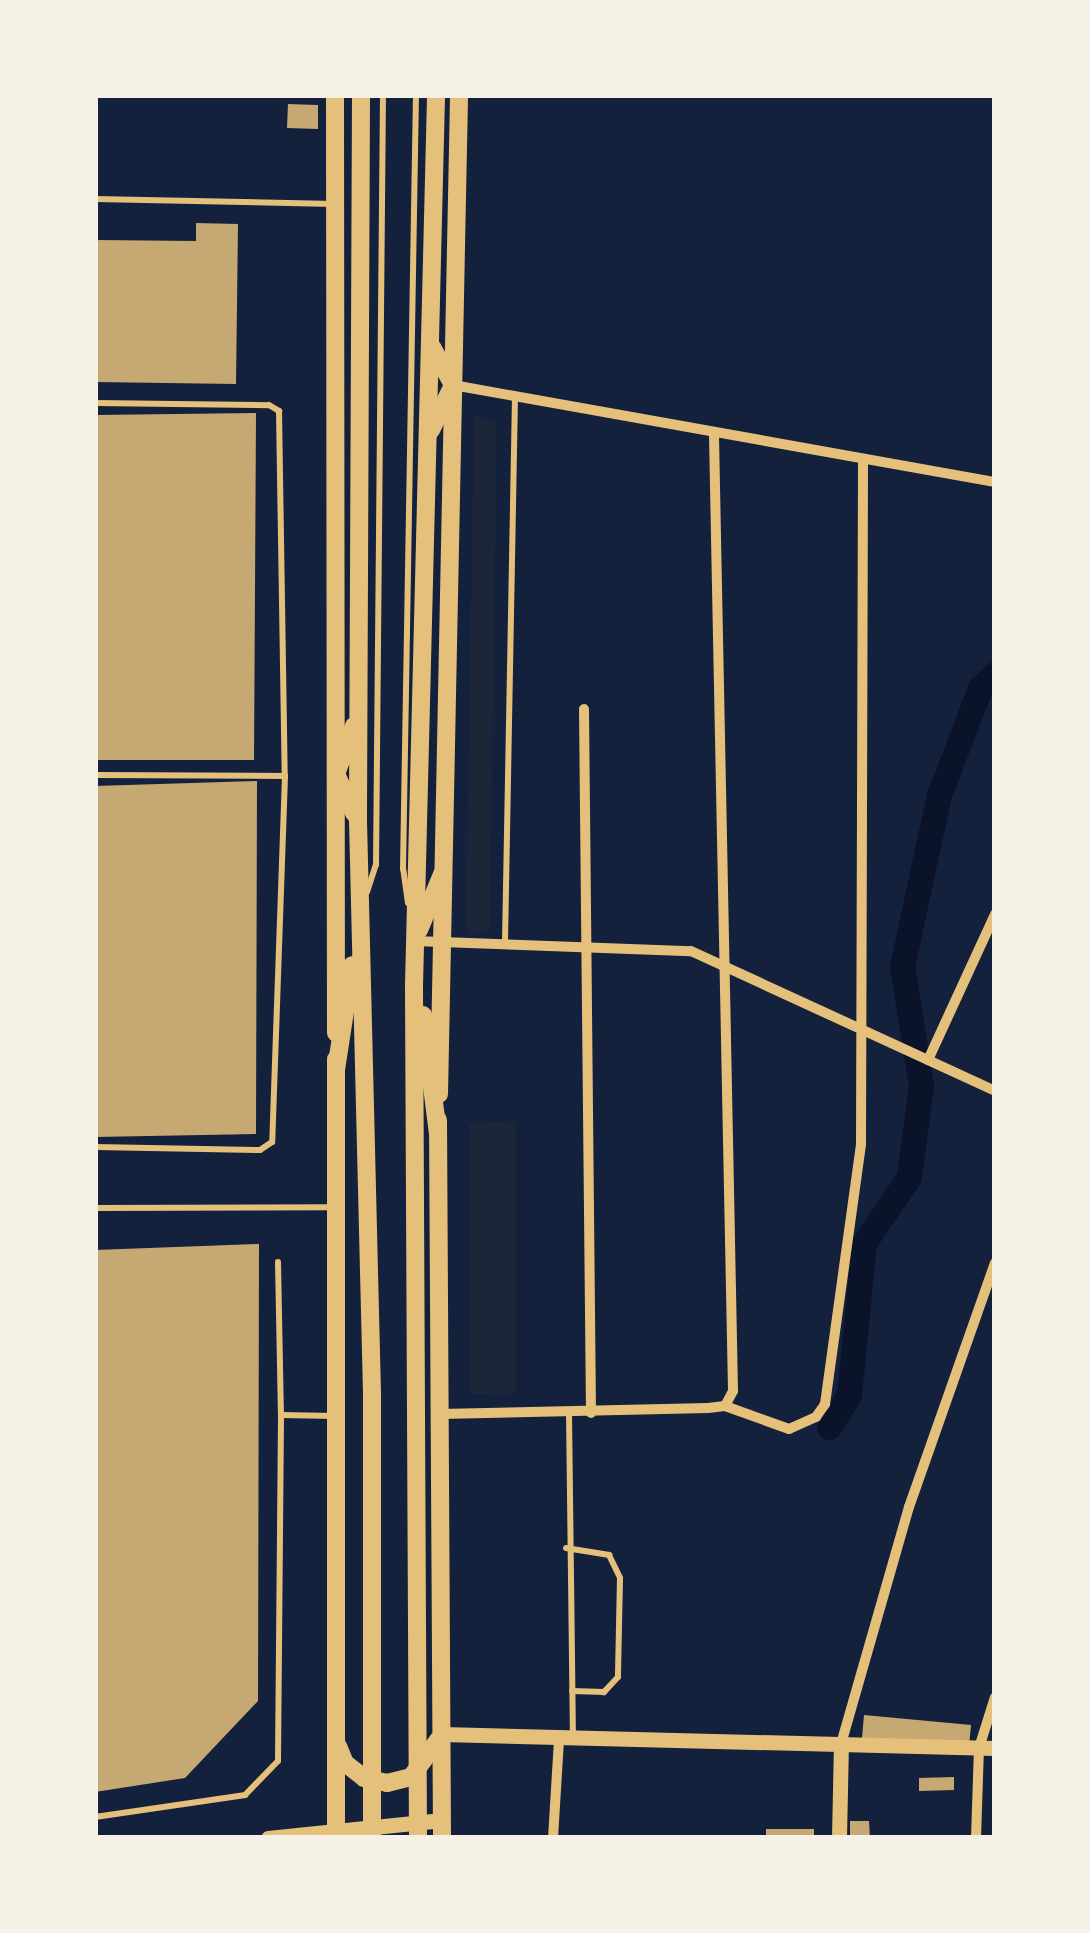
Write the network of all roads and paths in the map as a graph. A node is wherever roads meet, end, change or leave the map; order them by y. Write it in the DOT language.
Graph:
graph roads {
  1 [pos="335,95"];
  2 [pos="361,95"];
  3 [pos="383,95"];
  4 [pos="416,95"];
  5 [pos="436,95"];
  6 [pos="460,95"];
  7 [pos="95,199"];
  8 [pos="335,204"];
  9 [pos="430,346"];
  10 [pos="454,386"];
  11 [pos="515,396"];
  12 [pos="95,403"];
  13 [pos="714,432"];
  14 [pos="428,435"];
  15 [pos="863,460"];
  16 [pos="995,482"];
  17 [pos="584,709"];
  18 [pos="357,716"];
  19 [pos="336,774"];
  20 [pos="95,775"];
  21 [pos="285,776"];
  22 [pos="358,821"];
  23 [pos="443,872"];
  24 [pos="995,914"];
  25 [pos="359,916"];
  26 [pos="414,941"];
  27 [pos="442,942"];
  28 [pos="504,942"];
  29 [pos="587,943"];
  30 [pos="724,964"];
  31 [pos="858,1026"];
  32 [pos="928,1060"];
  33 [pos="336,1070"];
  34 [pos="995,1091"];
  35 [pos="438,1134"];
  36 [pos="95,1147"];
  37 [pos="95,1208"];
  38 [pos="336,1208"];
  39 [pos="278,1262"];
  40 [pos="995,1263"];
  41 [pos="724,1406"];
  42 [pos="569,1413"];
  43 [pos="591,1413"];
  44 [pos="440,1414"];
  45 [pos="281,1415"];
  46 [pos="336,1416"];
  47 [pos="566,1548"];
  48 [pos="572,1691"];
  49 [pos="995,1696"];
  50 [pos="442,1734"];
  51 [pos="566,1740"];
  52 [pos="336,1741"];
  53 [pos="840,1744"];
  54 [pos="987,1748"];
  55 [pos="95,1817"];
  56 [pos="442,1829"];
  57 [pos="336,1832"];
  58 [pos="268,1838"];
  59 [pos="372,1838"];
  60 [pos="418,1838"];
  61 [pos="553,1838"];
  62 [pos="839,1838"];
  63 [pos="976,1838"];
  1 -- 8 [label="main road"];
  2 -- 18 [label="main road"];
  3 -- 25 [label="lane"];
  4 -- 26 [label="lane"];
  5 -- 9 [label="main road"];
  6 -- 10 [label="main road"];
  7 -- 8 [label="lane"];
  8 -- 19 [label="main road"];
  9 -- 10 [label="main road"];
  9 -- 14 [label="main road"];
  10 -- 11 [label="street"];
  10 -- 14 [label="main road"];
  10 -- 23 [label="main road"];
  11 -- 13 [label="street"];
  11 -- 28 [label="lane"];
  12 -- 21 [label="lane"];
  13 -- 15 [label="street"];
  13 -- 30 [label="street"];
  14 -- 26 [label="main road"];
  15 -- 16 [label="street"];
  15 -- 31 [label="street"];
  17 -- 29 [label="street"];
  18 -- 19 [label="main road"];
  18 -- 22 [label="main road"];
  19 -- 22 [label="main road"];
  19 -- 33 [label="main road"];
  20 -- 21 [label="lane"];
  21 -- 36 [label="lane"];
  22 -- 25 [label="main road"];
  23 -- 26 [label="main road"];
  23 -- 27 [label="main road"];
  24 -- 32 [label="street"];
  25 -- 33 [label="main road"];
  25 -- 59 [label="main road"];
  26 -- 27 [label="street"];
  26 -- 35 [label="main road"];
  26 -- 60 [label="main road"];
  27 -- 28 [label="street"];
  27 -- 35 [label="main road"];
  28 -- 29 [label="street"];
  29 -- 30 [label="street"];
  29 -- 43 [label="street"];
  30 -- 31 [label="street"];
  30 -- 41 [label="street"];
  31 -- 32 [label="street"];
  31 -- 41 [label="street"];
  32 -- 34 [label="street"];
  33 -- 38 [label="main road"];
  35 -- 44 [label="main road"];
  37 -- 38 [label="lane"];
  38 -- 46 [label="main road"];
  39 -- 45 [label="lane"];
  40 -- 53 [label="street"];
  41 -- 43 [label="street"];
  42 -- 43 [label="street"];
  42 -- 44 [label="street"];
  42 -- 47 [label="lane"];
  44 -- 50 [label="main road"];
  45 -- 46 [label="lane"];
  45 -- 55 [label="lane"];
  46 -- 52 [label="main road"];
  47 -- 48 [label="lane"];
  47 -- 48 [label="lane"];
  48 -- 51 [label="lane"];
  49 -- 54 [label="street"];
  50 -- 51 [label="street"];
  50 -- 52 [label="main road"];
  50 -- 56 [label="main road"];
  51 -- 53 [label="street"];
  51 -- 61 [label="street"];
  52 -- 57 [label="main road"];
  53 -- 54 [label="street"];
  53 -- 62 [label="street"];
  54 -- 63 [label="street"];
  56 -- 57 [label="street"];
  57 -- 58 [label="street"];
}
